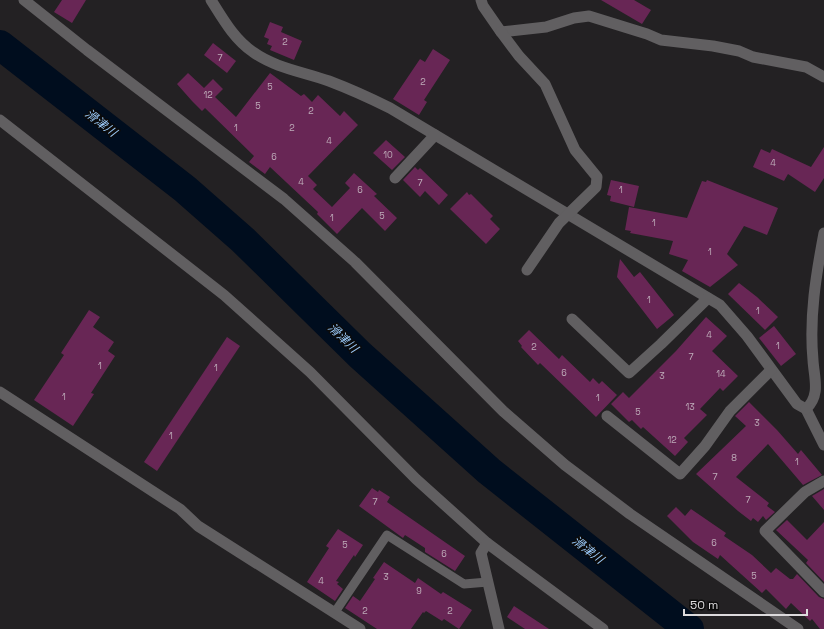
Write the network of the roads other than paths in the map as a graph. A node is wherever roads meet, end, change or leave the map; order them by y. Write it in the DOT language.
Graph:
graph roads {
  1 [pos="24,0"];
  2 [pos="211,0"];
  3 [pos="481,0"];
  4 [pos="501,32"];
  5 [pos="824,77"];
  6 [pos="0,120"];
  7 [pos="435,135"];
  8 [pos="395,178"];
  9 [pos="569,215"];
  10 [pos="824,233"];
  11 [pos="527,270"];
  12 [pos="708,298"];
  13 [pos="572,319"];
  14 [pos="771,370"];
  15 [pos="0,392"];
  16 [pos="806,409"];
  17 [pos="607,416"];
  18 [pos="824,445"];
  19 [pos="824,481"];
  20 [pos="487,543"];
  21 [pos="488,582"];
  22 [pos="824,592"];
  23 [pos="335,612"];
  24 [pos="360,629"];
  25 [pos="499,629"];
  26 [pos="603,629"];
  27 [pos="798,629"];
  1 -- 27 [label="street"];
  2 -- 7 [label="street"];
  3 -- 4 [label="street"];
  4 -- 5 [label="street"];
  4 -- 9 [label="street"];
  6 -- 20 [label="street"];
  7 -- 8 [label="street"];
  7 -- 9 [label="street"];
  9 -- 11 [label="street"];
  9 -- 12 [label="street"];
  10 -- 16 [label="street"];
  12 -- 13 [label="street"];
  12 -- 14 [label="street"];
  14 -- 16 [label="street"];
  14 -- 17 [label="street"];
  15 -- 23 [label="street"];
  16 -- 18 [label="street"];
  19 -- 22 [label="street"];
  20 -- 21 [label="street"];
  20 -- 26 [label="street"];
  21 -- 23 [label="lane"];
  21 -- 25 [label="street"];
  23 -- 24 [label="street"];
}
